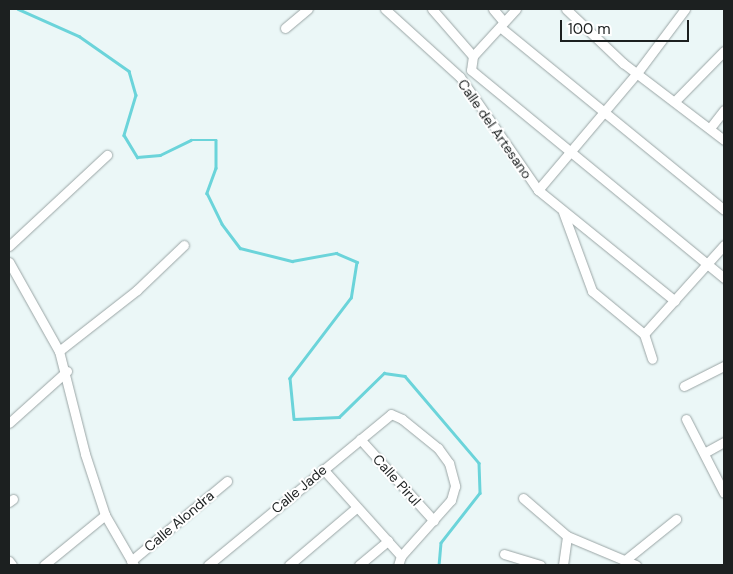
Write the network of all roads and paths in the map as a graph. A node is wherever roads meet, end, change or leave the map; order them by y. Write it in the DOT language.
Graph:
graph roads {
  1 [pos="308,9"];
  2 [pos="385,9"];
  3 [pos="432,9"];
  4 [pos="493,9"];
  5 [pos="516,9"];
  6 [pos="566,9"];
  7 [pos="685,9"];
  8 [pos="501,24"];
  9 [pos="285,28"];
  10 [pos="724,52"];
  11 [pos="473,56"];
  12 [pos="636,73"];
  13 [pos="675,101"];
  14 [pos="724,110"];
  15 [pos="604,113"];
  16 [pos="710,128"];
  17 [pos="724,140"];
  18 [pos="570,153"];
  19 [pos="107,155"];
  20 [pos="538,190"];
  21 [pos="724,210"];
  22 [pos="562,211"];
  23 [pos="184,245"];
  24 [pos="724,245"];
  25 [pos="9,246"];
  26 [pos="9,262"];
  27 [pos="707,264"];
  28 [pos="724,278"];
  29 [pos="675,301"];
  30 [pos="644,334"];
  31 [pos="59,351"];
  32 [pos="652,359"];
  33 [pos="724,366"];
  34 [pos="67,371"];
  35 [pos="684,386"];
  36 [pos="686,419"];
  37 [pos="9,423"];
  38 [pos="360,438"];
  39 [pos="724,442"];
  40 [pos="704,453"];
  41 [pos="323,469"];
  42 [pos="227,481"];
  43 [pos="724,493"];
  44 [pos="524,498"];
  45 [pos="356,508"];
  46 [pos="104,515"];
  47 [pos="676,519"];
  48 [pos="434,521"];
  49 [pos="567,536"];
  50 [pos="388,541"];
  51 [pos="504,554"];
  52 [pos="401,556"];
  53 [pos="9,561"];
  54 [pos="624,561"];
  55 [pos="51,563"];
  56 [pos="133,563"];
  57 [pos="12,565"];
  58 [pos="208,565"];
  59 [pos="289,565"];
  60 [pos="359,565"];
  61 [pos="398,565"];
  62 [pos="540,565"];
  63 [pos="563,565"];
  64 [pos="636,565"];
  1 -- 9 [label="street"];
  2 -- 20 [label="street, Calle del Artesano"];
  3 -- 11 [label="street"];
  4 -- 8 [label="street"];
  5 -- 8 [label="street"];
  6 -- 12 [label="street"];
  7 -- 12 [label="street"];
  8 -- 11 [label="street"];
  8 -- 15 [label="street"];
  10 -- 13 [label="street"];
  11 -- 18 [label="street"];
  12 -- 13 [label="street"];
  12 -- 15 [label="street"];
  13 -- 16 [label="street"];
  14 -- 16 [label="street"];
  15 -- 18 [label="street"];
  15 -- 21 [label="street"];
  16 -- 17 [label="street"];
  18 -- 20 [label="street"];
  18 -- 27 [label="street"];
  19 -- 25 [label="street"];
  20 -- 22 [label="street, Calle del Artesano"];
  22 -- 29 [label="street, Calle del Artesano"];
  22 -- 30 [label="street"];
  23 -- 31 [label="street"];
  24 -- 27 [label="street"];
  26 -- 31 [label="street"];
  27 -- 28 [label="street"];
  27 -- 29 [label="street"];
  29 -- 30 [label="street"];
  30 -- 32 [label="street"];
  31 -- 34 [label="street"];
  33 -- 35 [label="street"];
  34 -- 37 [label="street"];
  34 -- 46 [label="street"];
  36 -- 40 [label="street"];
  38 -- 41 [label="street, Calle Jade"];
  38 -- 48 [label="street, Calle Pirul"];
  38 -- 48 [label="street, Calle Jade"];
  39 -- 40 [label="street"];
  40 -- 43 [label="street"];
  41 -- 45 [label="street"];
  41 -- 58 [label="street, Calle Jade"];
  42 -- 56 [label="street, Calle Alondra"];
  44 -- 49 [label="street"];
  45 -- 50 [label="street"];
  45 -- 59 [label="street"];
  46 -- 55 [label="street"];
  46 -- 56 [label="street"];
  47 -- 54 [label="street"];
  48 -- 52 [label="street"];
  49 -- 54 [label="street"];
  49 -- 63 [label="street"];
  50 -- 52 [label="street"];
  50 -- 60 [label="street"];
  51 -- 62 [label="street"];
  52 -- 61 [label="street"];
  53 -- 57 [label="street"];
  54 -- 64 [label="street"];
}
